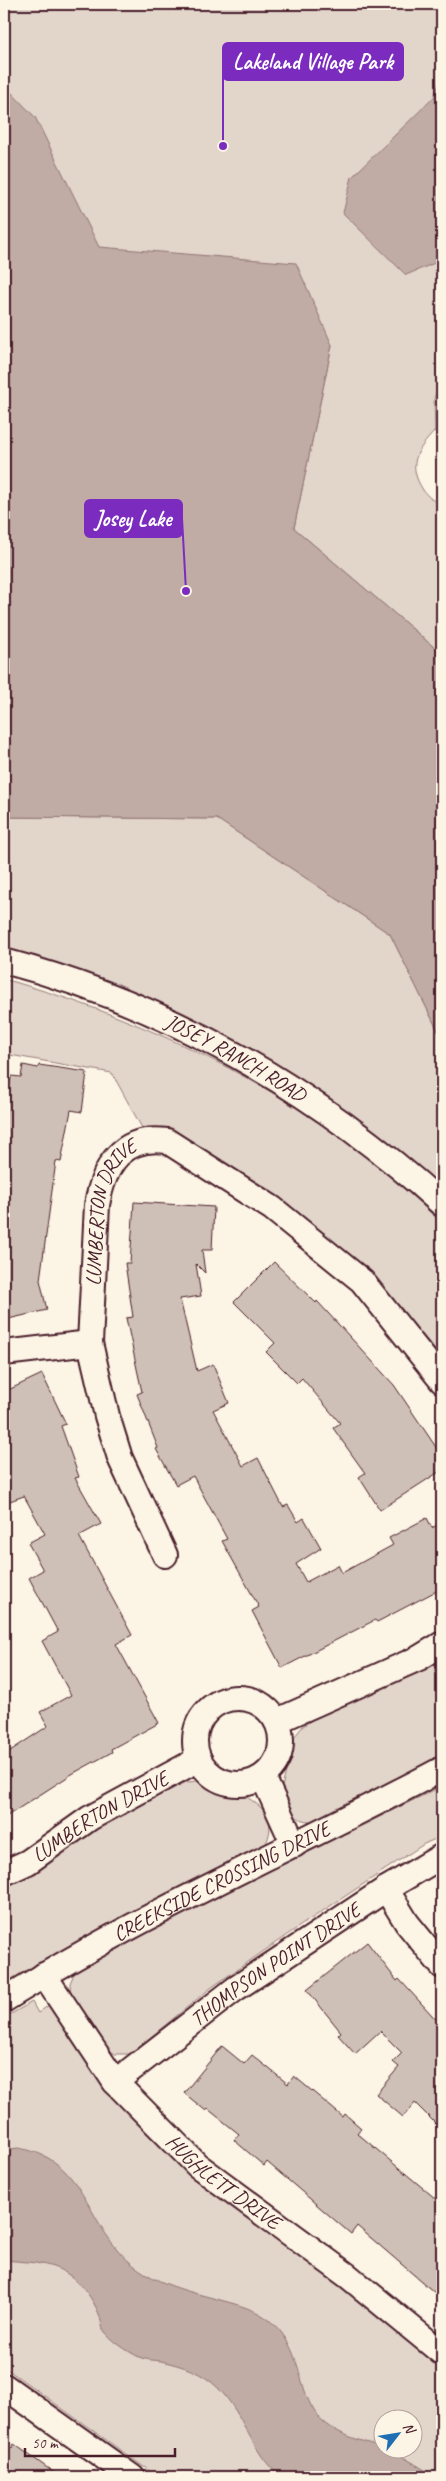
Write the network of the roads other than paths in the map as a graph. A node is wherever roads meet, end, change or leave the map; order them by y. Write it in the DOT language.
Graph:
graph roads {
  1 [pos="4,961"];
  2 [pos="442,1204"];
  3 [pos="90,1343"];
  4 [pos="4,1354"];
  5 [pos="442,1381"];
  6 [pos="165,1555"];
  7 [pos="442,1644"];
  8 [pos="277,1721"];
  9 [pos="199,1759"];
  10 [pos="442,1770"];
  11 [pos="263,1777"];
  12 [pos="294,1845"];
  13 [pos="442,1856"];
  14 [pos="4,1873"];
  15 [pos="386,1889"];
  16 [pos="442,1966"];
  17 [pos="44,1975"];
  18 [pos="4,2000"];
  19 [pos="115,2082"];
  20 [pos="442,2352"];
  21 [pos="4,2386"];
  22 [pos="104,2469"];
  23 [pos="132,2477"];
  1 -- 2 [label="street, JOSEY RANCH ROAD"];
  3 -- 4 [label="street"];
  3 -- 5 [label="street, LUMBERTON DRIVE"];
  3 -- 6 [label="street, LUMBERTON DRIVE"];
  7 -- 8 [label="street"];
  8 -- 9 [label="street"];
  8 -- 11 [label="street"];
  9 -- 11 [label="street"];
  9 -- 14 [label="street, LUMBERTON DRIVE"];
  10 -- 12 [label="street, CREEKSIDE CROSSING DRIVE"];
  11 -- 12 [label="street"];
  12 -- 17 [label="street, CREEKSIDE CROSSING DRIVE"];
  13 -- 15 [label="street, THOMPSON POINT DRIVE"];
  15 -- 16 [label="street"];
  15 -- 19 [label="street, THOMPSON POINT DRIVE"];
  17 -- 18 [label="street, CREEKSIDE CROSSING DRIVE"];
  17 -- 19 [label="street, HUGHLETT DRIVE"];
  19 -- 20 [label="street, HUGHLETT DRIVE"];
  21 -- 22 [label="street"];
  22 -- 23 [label="street"];
}
